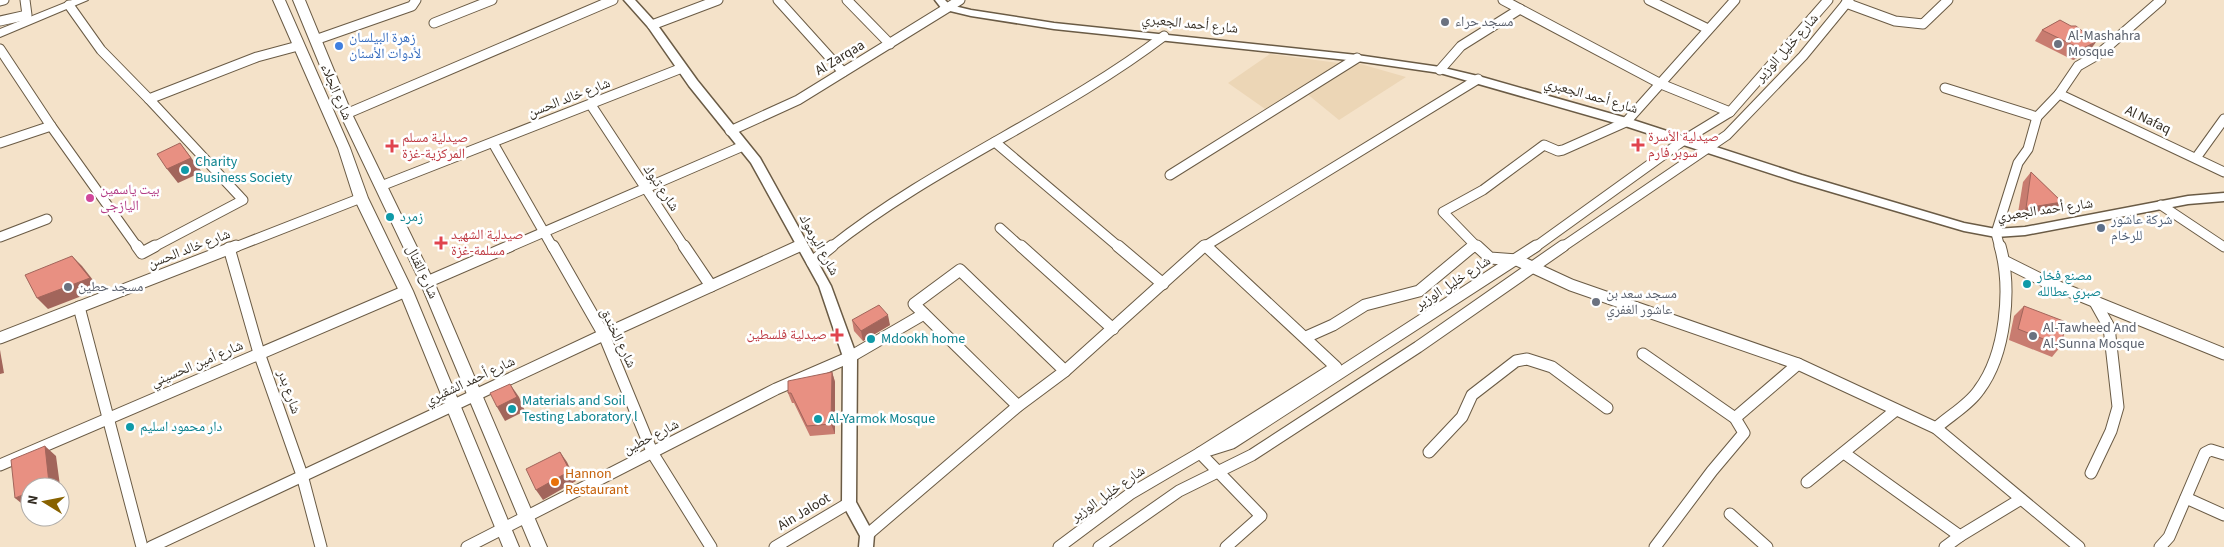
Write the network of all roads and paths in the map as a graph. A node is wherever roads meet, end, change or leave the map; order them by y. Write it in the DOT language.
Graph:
graph roads {
  1 [pos="4,0"];
  2 [pos="25,0"];
  3 [pos="82,0"];
  4 [pos="279,0"];
  5 [pos="298,0"];
  6 [pos="416,0"];
  7 [pos="492,0"];
  8 [pos="613,0"];
  9 [pos="629,0"];
  10 [pos="718,0"];
  11 [pos="778,0"];
  12 [pos="847,0"];
  13 [pos="960,0"];
  14 [pos="1503,0"];
  15 [pos="1649,0"];
  16 [pos="1676,0"];
  17 [pos="1735,0"];
  18 [pos="1828,0"];
  19 [pos="1948,0"];
  20 [pos="2161,0"];
  21 [pos="0,1"];
  22 [pos="1848,1"];
  23 [pos="65,2"];
  24 [pos="943,4"];
  25 [pos="1667,9"];
  26 [pos="1520,10"];
  27 [pos="27,14"];
  28 [pos="0,21"];
  29 [pos="434,23"];
  30 [pos="652,25"];
  31 [pos="0,27"];
  32 [pos="1708,29"];
  33 [pos="0,33"];
  34 [pos="1164,36"];
  35 [pos="315,40"];
  36 [pos="890,44"];
  37 [pos="298,46"];
  38 [pos="0,49"];
  39 [pos="1357,58"];
  40 [pos="682,68"];
  41 [pos="1440,70"];
  42 [pos="843,72"];
  43 [pos="1478,79"];
  44 [pos="1661,84"];
  45 [pos="1945,88"];
  46 [pos="2059,94"];
  47 [pos="149,100"];
  48 [pos="591,105"];
  49 [pos="1730,112"];
  50 [pos="346,114"];
  51 [pos="2037,117"];
  52 [pos="2224,119"];
  53 [pos="1626,122"];
  54 [pos="51,126"];
  55 [pos="730,131"];
  56 [pos="1684,140"];
  57 [pos="995,142"];
  58 [pos="493,143"];
  59 [pos="0,144"];
  60 [pos="743,146"];
  61 [pos="1708,148"];
  62 [pos="2196,158"];
  63 [pos="2224,172"];
  64 [pos="1170,175"];
  65 [pos="381,186"];
  66 [pos="644,188"];
  67 [pos="2224,197"];
  68 [pos="362,198"];
  69 [pos="2161,206"];
  70 [pos="47,219"];
  71 [pos="1000,228"];
  72 [pos="543,232"];
  73 [pos="1996,233"];
  74 [pos="0,237"];
  75 [pos="1205,245"];
  76 [pos="1475,245"];
  77 [pos="802,246"];
  78 [pos="2224,247"];
  79 [pos="229,248"];
  80 [pos="1517,260"];
  81 [pos="2004,261"];
  82 [pos="812,262"];
  83 [pos="1533,267"];
  84 [pos="427,282"];
  85 [pos="1162,284"];
  86 [pos="711,286"];
  87 [pos="406,291"];
  88 [pos="2095,302"];
  89 [pos="79,307"];
  90 [pos="924,314"];
  91 [pos="1112,329"];
  92 [pos="604,335"];
  93 [pos="1306,337"];
  94 [pos="0,338"];
  95 [pos="259,353"];
  96 [pos="1643,354"];
  97 [pos="2224,354"];
  98 [pos="850,357"];
  99 [pos="1798,364"];
  100 [pos="1065,371"];
  101 [pos="476,395"];
  102 [pos="452,405"];
  103 [pos="1018,406"];
  104 [pos="1607,408"];
  105 [pos="1896,410"];
  106 [pos="109,418"];
  107 [pos="1735,418"];
  108 [pos="1936,428"];
  109 [pos="1429,452"];
  110 [pos="1844,453"];
  111 [pos="653,454"];
  112 [pos="1200,454"];
  113 [pos="2224,454"];
  114 [pos="0,465"];
  115 [pos="1218,472"];
  116 [pos="2090,473"];
  117 [pos="302,475"];
  118 [pos="1807,482"];
  119 [pos="2186,498"];
  120 [pos="2021,499"];
  121 [pos="849,503"];
  122 [pos="1730,514"];
  123 [pos="2224,516"];
  124 [pos="526,517"];
  125 [pos="503,527"];
  126 [pos="1960,536"];
  127 [pos="866,541"];
  128 [pos="142,547"];
  129 [pos="151,547"];
  130 [pos="320,547"];
  131 [pos="467,547"];
  132 [pos="511,547"];
  133 [pos="539,547"];
  134 [pos="712,547"];
  135 [pos="775,547"];
  136 [pos="1059,547"];
  137 [pos="1099,547"];
  138 [pos="1226,547"];
  139 [pos="1655,547"];
  140 [pos="1767,547"];
  141 [pos="1945,547"];
  142 [pos="2079,547"];
  143 [pos="2160,547"];
  1 -- 21 [label="street"];
  2 -- 27 [label="street"];
  3 -- 23 [label="main road"];
  4 -- 37 [label="main road, شارع الجلاء"];
  5 -- 35 [label="main road, شارع القنال"];
  6 -- 35 [label="street"];
  7 -- 29 [label="street"];
  8 -- 50 [label="street"];
  9 -- 30 [label="street, شارع اليرموك"];
  10 -- 30 [label="street"];
  11 -- 42 [label="street"];
  12 -- 36 [label="street"];
  13 -- 24 [label="street, Al Zarqaa"];
  14 -- 26 [label="street"];
  15 -- 25 [label="street"];
  16 -- 25 [label="street"];
  17 -- 32 [label="street"];
  18 -- 49 [label="street, شارع خليل الوزير"];
  19 -- 22 [label="street"];
  20 -- 46 [label="street"];
  22 -- 61 [label="street, شارع خليل الوزير"];
  23 -- 27 [label="main road"];
  23 -- 33 [label="main road"];
  23 -- 47 [label="street"];
  24 -- 34 [label="street, شارع أحمد الجعبري"];
  24 -- 36 [label="street, Al Zarqaa"];
  25 -- 32 [label="street"];
  26 -- 41 [label="street"];
  26 -- 44 [label="street"];
  27 -- 28 [label="street"];
  27 -- 31 [label="main road"];
  30 -- 40 [label="street, شارع اليرموك"];
  32 -- 44 [label="street"];
  34 -- 39 [label="street, شارع أحمد الجعبري"];
  34 -- 57 [label="street"];
  35 -- 50 [label="main road, شارع القنال"];
  36 -- 42 [label="street, Al Zarqaa"];
  37 -- 47 [label="street"];
  37 -- 68 [label="main road, شارع الجلاء"];
  38 -- 54 [label="street"];
  39 -- 41 [label="street, شارع أحمد الجعبري"];
  39 -- 64 [label="street"];
  40 -- 48 [label="street, شارع خالد الحسن"];
  40 -- 55 [label="street, شارع اليرموك"];
  41 -- 43 [label="street, شارع أحمد الجعبري"];
  42 -- 55 [label="street, Al Zarqaa"];
  43 -- 53 [label="street, شارع أحمد الجعبري"];
  43 -- 75 [label="street"];
  44 -- 49 [label="street"];
  44 -- 53 [label="street"];
  45 -- 51 [label="street"];
  46 -- 51 [label="street"];
  46 -- 62 [label="street, Al Nafaq"];
  47 -- 54 [label="street"];
  48 -- 58 [label="street, شارع خالد الحسن"];
  48 -- 66 [label="street, شارع تبوك"];
  49 -- 56 [label="street, شارع خليل الوزير"];
  50 -- 65 [label="main road, شارع القنال"];
  51 -- 73 [label="street"];
  52 -- 62 [label="street"];
  53 -- 56 [label="street, شارع أحمد الجعبري"];
  53 -- 76 [label="street"];
  54 -- 59 [label="street"];
  55 -- 60 [label="street, شارع اليرموك"];
  56 -- 61 [label="street, شارع أحمد الجعبري"];
  56 -- 80 [label="street, شارع خليل الوزير"];
  57 -- 82 [label="street"];
  57 -- 85 [label="street"];
  58 -- 65 [label="street, شارع خالد الحسن"];
  58 -- 72 [label="street, شارع الخندق"];
  60 -- 66 [label="street"];
  60 -- 77 [label="street, شارع اليرموك"];
  61 -- 73 [label="street, شارع أحمد الجعبري"];
  61 -- 83 [label="street, شارع خليل الوزير"];
  62 -- 63 [label="street, Al Nafaq"];
  65 -- 84 [label="main road, شارع القنال"];
  66 -- 72 [label="street"];
  66 -- 86 [label="street, شارع تبوك"];
  67 -- 69 [label="street, شارع أحمد الجعبري"];
  68 -- 79 [label="street, شارع خالد الحسن"];
  68 -- 87 [label="main road, شارع القنال"];
  69 -- 73 [label="street, شارع أحمد الجعبري"];
  69 -- 78 [label="street"];
  70 -- 74 [label="street"];
  71 -- 91 [label="street"];
  72 -- 84 [label="street"];
  72 -- 92 [label="street, شارع الخندق"];
  73 -- 81 [label="street"];
  75 -- 85 [label="street"];
  75 -- 93 [label="street"];
  76 -- 80 [label="street"];
  76 -- 93 [label="street"];
  77 -- 82 [label="street, شارع اليرموك"];
  77 -- 86 [label="street, شارع أحمد الشقيري"];
  79 -- 89 [label="street, شارع خالد الحسن"];
  79 -- 95 [label="street, شارع بدر"];
  80 -- 83 [label="street"];
  80 -- 112 [label="street, شارع خليل الوزير"];
  81 -- 88 [label="street"];
  81 -- 108 [label="street"];
  82 -- 98 [label="street, شارع اليرموك"];
  83 -- 99 [label="street"];
  83 -- 115 [label="street, شارع خليل الوزير"];
  84 -- 101 [label="main road, شارع القنال"];
  85 -- 91 [label="street"];
  86 -- 92 [label="street, شارع أحمد الشقيري"];
  87 -- 95 [label="street, شارع أمين الحسيني"];
  87 -- 102 [label="main road, شارع القنال"];
  88 -- 97 [label="street"];
  88 -- 116 [label="street"];
  89 -- 94 [label="street, شارع خالد الحسن"];
  89 -- 106 [label="street"];
  90 -- 98 [label="street, شارع حطين"];
  90 -- 100 [label="street"];
  90 -- 103 [label="street"];
  91 -- 100 [label="street"];
  92 -- 101 [label="street, شارع أحمد الشقيري"];
  92 -- 111 [label="street, شارع الخندق"];
  93 -- 112 [label="street"];
  95 -- 106 [label="street, شارع أمين الحسيني"];
  95 -- 117 [label="street, شارع بدر"];
  96 -- 107 [label="street"];
  98 -- 111 [label="street, شارع حطين"];
  98 -- 121 [label="street, شارع اليرموك"];
  99 -- 105 [label="street"];
  99 -- 107 [label="street"];
  100 -- 103 [label="street"];
  101 -- 102 [label="street, شارع أحمد الشقيري"];
  101 -- 124 [label="main road, شارع القنال"];
  102 -- 117 [label="street, شارع أحمد الشقيري"];
  102 -- 125 [label="main road, شارع القنال"];
  103 -- 127 [label="street"];
  104 -- 109 [label="street"];
  105 -- 108 [label="street"];
  105 -- 110 [label="street"];
  106 -- 114 [label="street, شارع أمين الحسيني"];
  106 -- 128 [label="street"];
  107 -- 139 [label="street"];
  108 -- 120 [label="street"];
  110 -- 118 [label="street"];
  110 -- 126 [label="street"];
  111 -- 124 [label="street, شارع حطين"];
  111 -- 134 [label="street, شارع الخندق"];
  112 -- 115 [label="street"];
  112 -- 136 [label="street, شارع خليل الوزير"];
  113 -- 119 [label="street"];
  115 -- 137 [label="street, شارع خليل الوزير"];
  115 -- 138 [label="street"];
  117 -- 129 [label="street, شارع أحمد الشقيري"];
  117 -- 130 [label="street, شارع بدر"];
  119 -- 123 [label="street"];
  119 -- 143 [label="street"];
  120 -- 126 [label="street"];
  120 -- 142 [label="street"];
  121 -- 127 [label="street, شارع اليرموك"];
  121 -- 135 [label="street, Ain Jaloot"];
  122 -- 140 [label="street"];
  124 -- 125 [label="street, شارع حطين"];
  124 -- 133 [label="main road, شارع القنال"];
  125 -- 131 [label="street, شارع حطين"];
  125 -- 132 [label="main road, شارع القنال"];
  126 -- 141 [label="street"];
}
